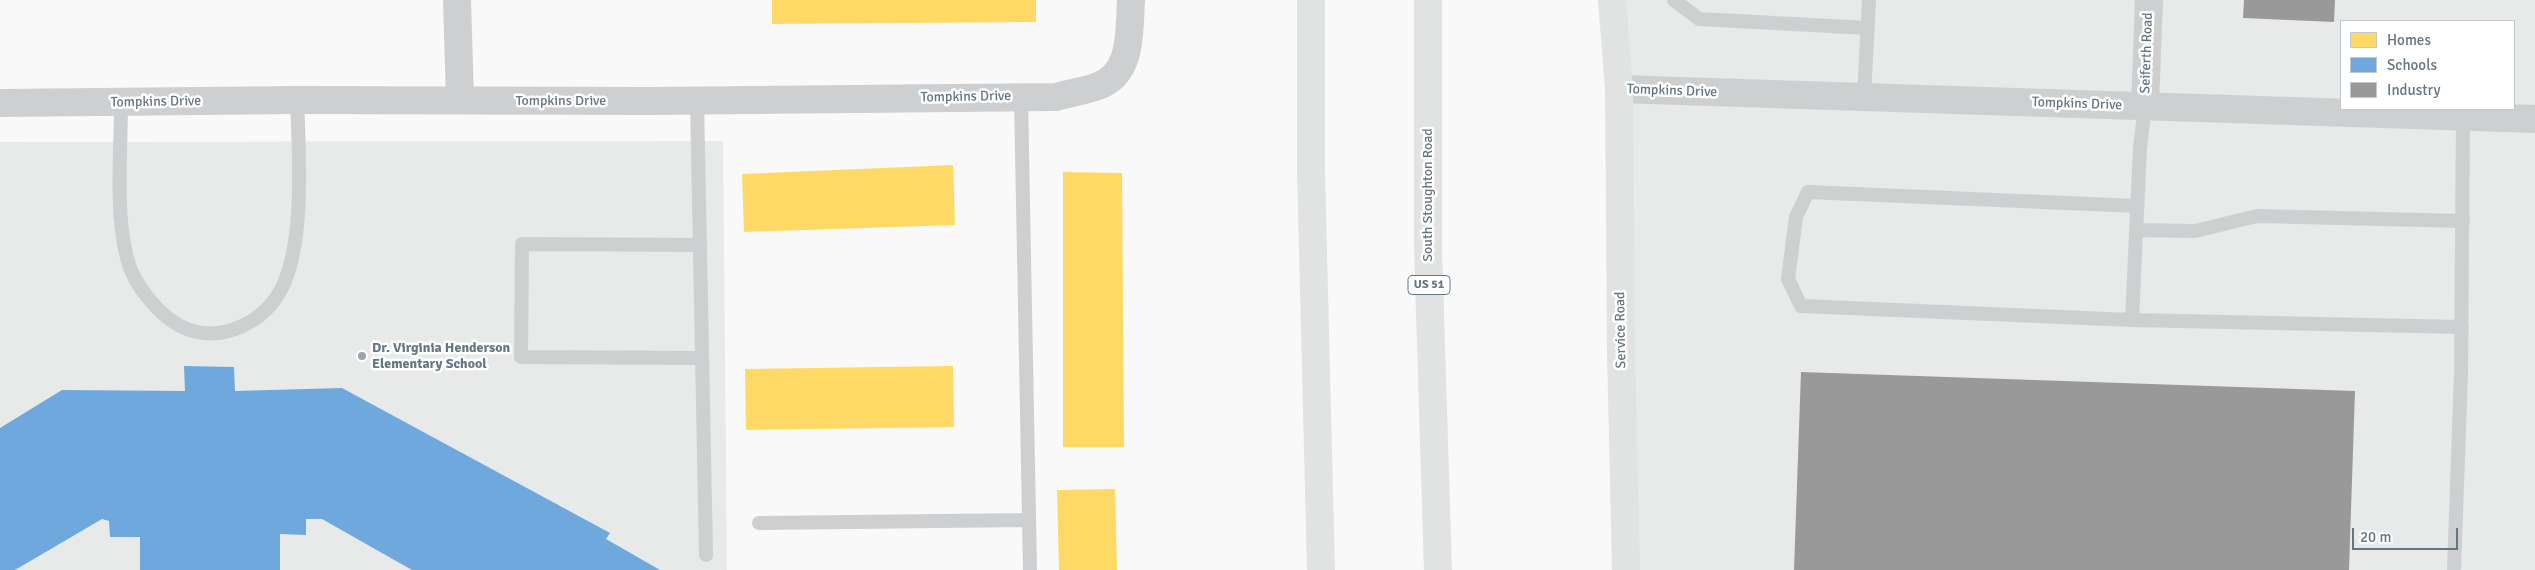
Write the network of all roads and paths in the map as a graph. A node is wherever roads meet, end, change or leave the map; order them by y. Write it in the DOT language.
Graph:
graph roads {
  1 [pos="457,0"];
  2 [pos="1131,0"];
  3 [pos="1311,0"];
  4 [pos="1428,0"];
  5 [pos="1612,0"];
  6 [pos="1674,0"];
  7 [pos="1869,0"];
  8 [pos="2148,0"];
  9 [pos="1868,28"];
  10 [pos="1619,89"];
  11 [pos="1021,96"];
  12 [pos="1864,97"];
  13 [pos="297,100"];
  14 [pos="460,100"];
  15 [pos="697,100"];
  16 [pos="0,103"];
  17 [pos="121,103"];
  18 [pos="2145,106"];
  19 [pos="2463,116"];
  20 [pos="2535,119"];
  21 [pos="2137,206"];
  22 [pos="2463,221"];
  23 [pos="2136,230"];
  24 [pos="700,245"];
  25 [pos="2132,320"];
  26 [pos="2462,327"];
  27 [pos="702,358"];
  28 [pos="1029,520"];
  29 [pos="759,523"];
  30 [pos="706,555"];
  31 [pos="1030,570"];
  32 [pos="1321,570"];
  33 [pos="1438,570"];
  34 [pos="1626,570"];
  35 [pos="2454,570"];
  1 -- 14 [label="street"];
  2 -- 11 [label="street, Tompkins Drive"];
  3 -- 32 [label="main road"];
  4 -- 33 [label="main road, South Stoughton Road / US 51"];
  5 -- 10 [label="main road, Service Road"];
  6 -- 9 [label="lane"];
  7 -- 9 [label="lane"];
  8 -- 18 [label="street, Seiferth Road"];
  9 -- 12 [label="lane"];
  10 -- 12 [label="street, Tompkins Drive"];
  10 -- 34 [label="main road, Service Road"];
  11 -- 15 [label="street, Tompkins Drive"];
  11 -- 28 [label="lane"];
  12 -- 18 [label="street, Tompkins Drive"];
  13 -- 14 [label="street, Tompkins Drive"];
  13 -- 17 [label="street, Tompkins Drive"];
  13 -- 17 [label="lane"];
  14 -- 15 [label="street, Tompkins Drive"];
  15 -- 24 [label="lane"];
  16 -- 17 [label="street, Tompkins Drive"];
  18 -- 19 [label="street, Tompkins Drive"];
  18 -- 21 [label="lane"];
  19 -- 20 [label="street, Tompkins Drive"];
  19 -- 22 [label="lane"];
  21 -- 23 [label="lane"];
  21 -- 25 [label="lane"];
  22 -- 23 [label="lane"];
  22 -- 26 [label="lane"];
  23 -- 25 [label="lane"];
  24 -- 27 [label="lane"];
  24 -- 27 [label="lane"];
  25 -- 26 [label="lane"];
  26 -- 35 [label="lane"];
  27 -- 30 [label="lane"];
  28 -- 29 [label="lane"];
  28 -- 31 [label="lane"];
}
